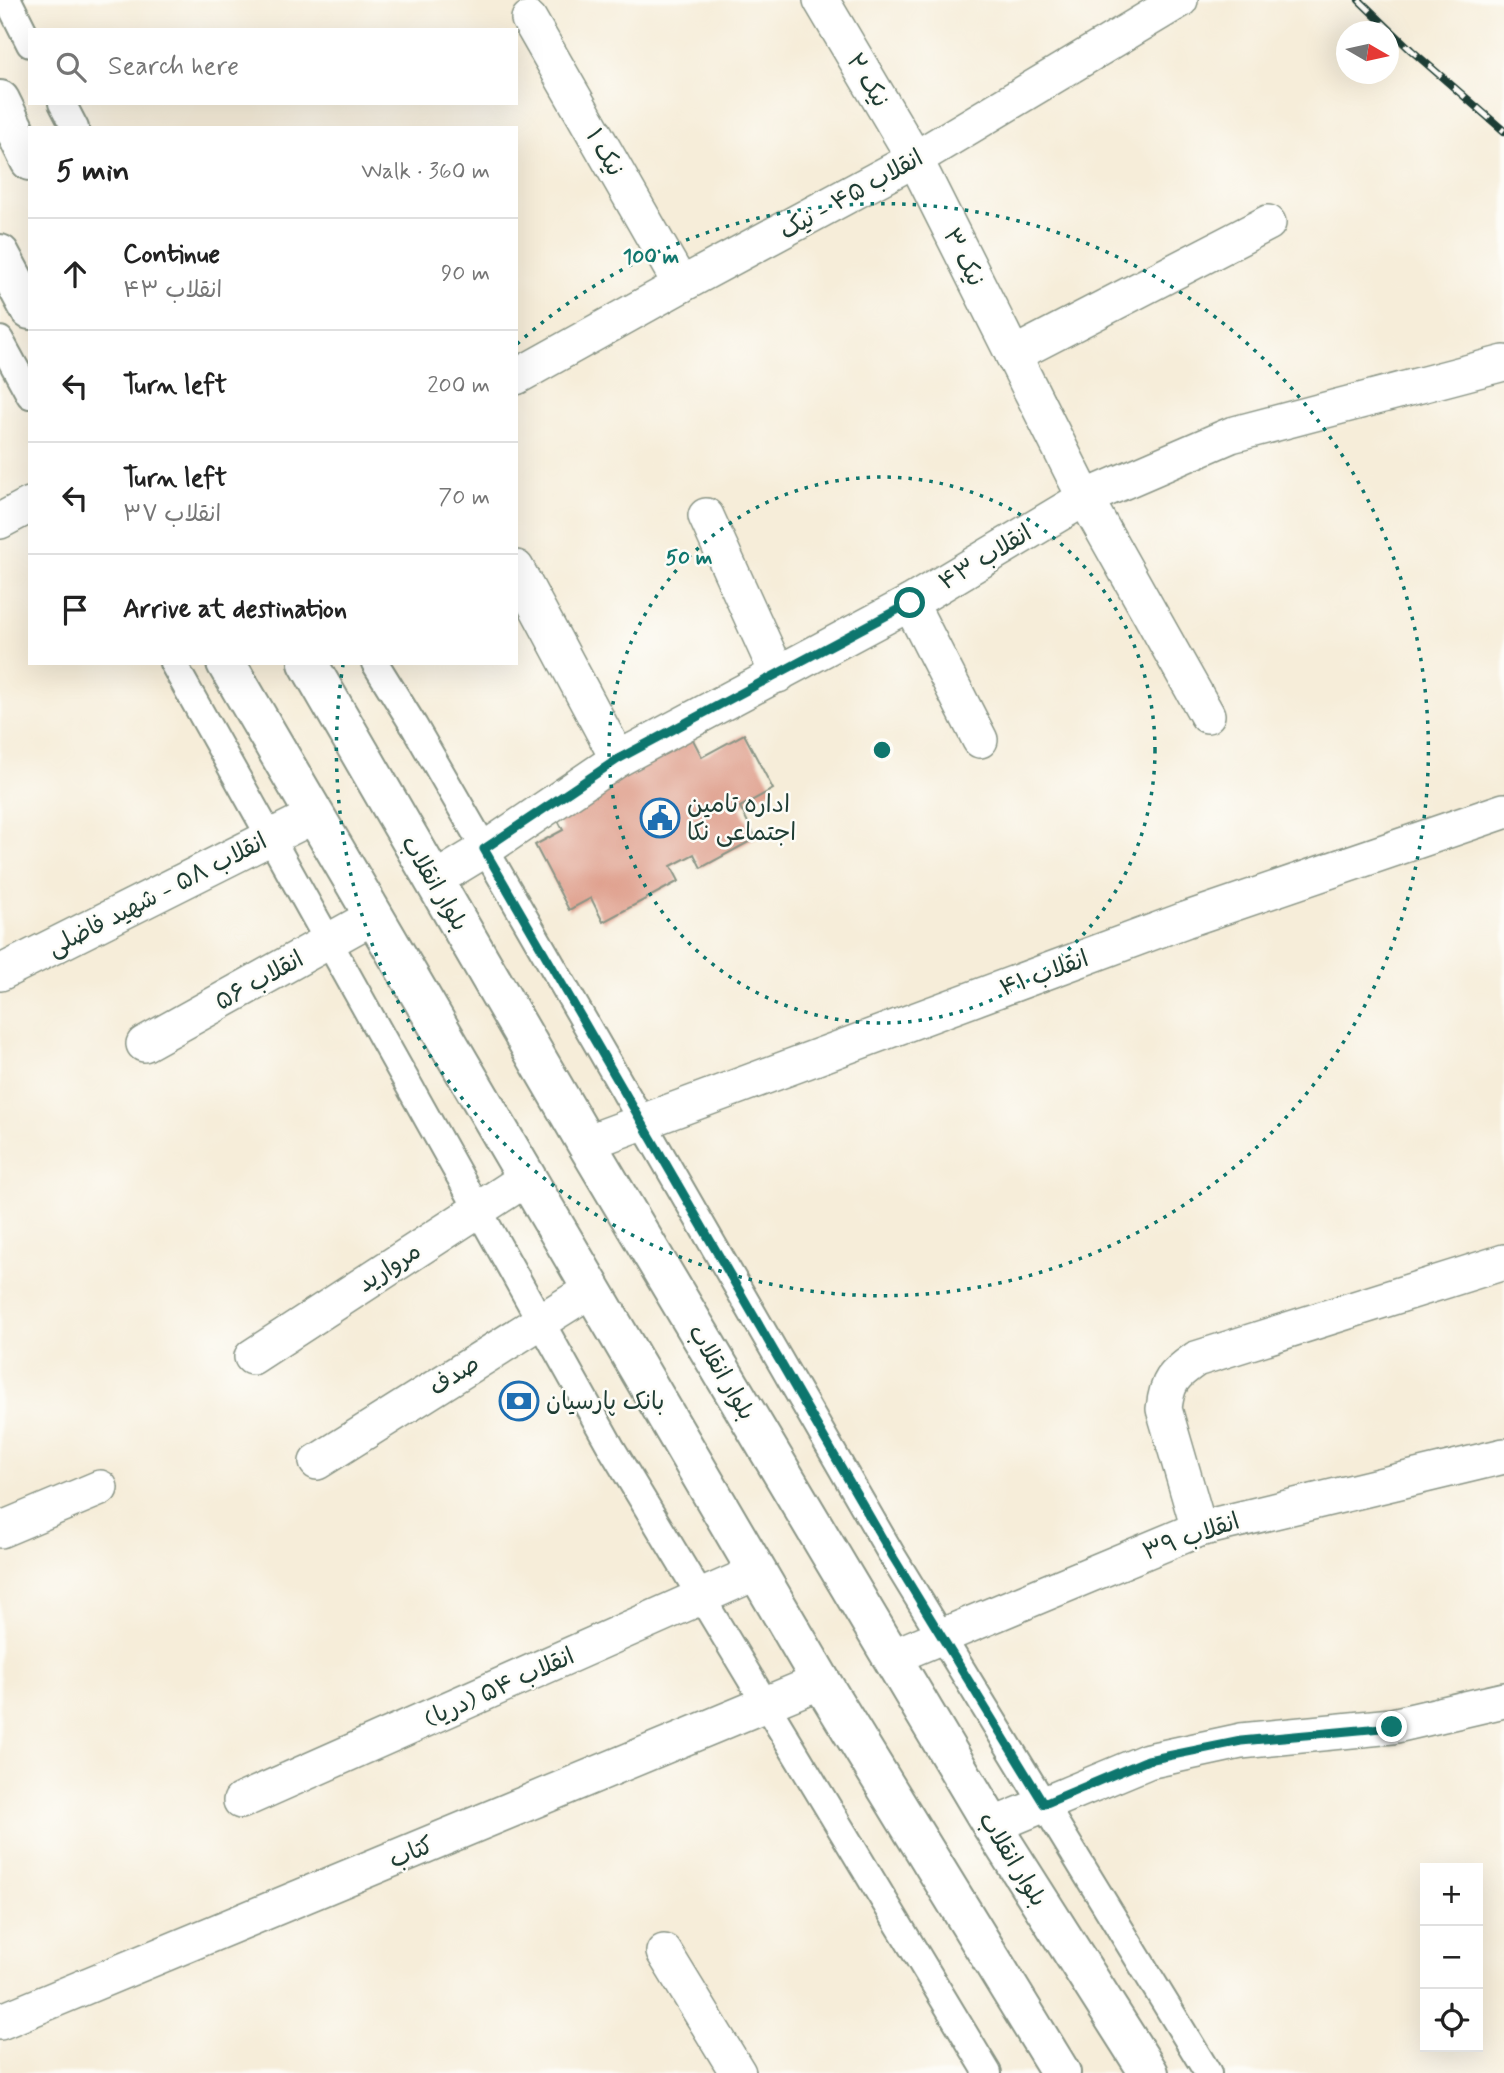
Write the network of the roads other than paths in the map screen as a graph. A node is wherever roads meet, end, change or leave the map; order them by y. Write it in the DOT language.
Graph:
graph roads {
  1 [pos="8,0"];
  2 [pos="821,0"];
  3 [pos="1180,0"];
  4 [pos="529,19"];
  5 [pos="28,40"];
  6 [pos="0,100"];
  7 [pos="63,105"];
  8 [pos="74,126"];
  9 [pos="28,157"];
  10 [pos="915,159"];
  11 [pos="1268,223"];
  12 [pos="0,254"];
  13 [pos="681,285"];
  14 [pos="28,306"];
  15 [pos="0,340"];
  16 [pos="1013,355"];
  17 [pos="1504,363"];
  18 [pos="518,376"];
  19 [pos="28,391"];
  20 [pos="1085,498"];
  21 [pos="28,506"];
  22 [pos="706,516"];
  23 [pos="0,521"];
  24 [pos="518,572"];
  25 [pos="910,603"];
  26 [pos="174,665"];
  27 [pos="227,665"];
  28 [pos="309,665"];
  29 [pos="376,665"];
  30 [pos="778,675"];
  31 [pos="1207,715"];
  32 [pos="980,740"];
  33 [pos="618,759"];
  34 [pos="1504,811"];
  35 [pos="315,815"];
  36 [pos="270,837"];
  37 [pos="484,849"];
  38 [pos="433,881"];
  39 [pos="374,916"];
  40 [pos="329,942"];
  41 [pos="0,973"];
  42 [pos="144,1044"];
  43 [pos="643,1122"];
  44 [pos="586,1143"];
  45 [pos="527,1178"];
  46 [pos="478,1209"];
  47 [pos="1504,1262"];
  48 [pos="592,1289"];
  49 [pos="540,1321"];
  50 [pos="252,1357"];
  51 [pos="1504,1456"];
  52 [pos="317,1462"];
  53 [pos="100,1488"];
  54 [pos="1199,1529"];
  55 [pos="0,1530"];
  56 [pos="757,1572"];
  57 [pos="701,1597"];
  58 [pos="941,1636"];
  59 [pos="892,1657"];
  60 [pos="821,1681"];
  61 [pos="1504,1700"];
  62 [pos="766,1704"];
  63 [pos="241,1801"];
  64 [pos="1044,1804"];
  65 [pos="992,1826"];
  66 [pos="664,1952"];
  67 [pos="0,2022"];
  68 [pos="1140,2065"];
  69 [pos="738,2073"];
  70 [pos="988,2073"];
  71 [pos="1061,2073"];
  72 [pos="1208,2073"];
  1 -- 5 [label="street"];
  2 -- 10 [label="street, نیک ۲"];
  3 -- 10 [label="street, انقلاب ۴۵ - نیک"];
  4 -- 13 [label="street, نیک ۱"];
  6 -- 9 [label="main road"];
  7 -- 8 [label="street"];
  10 -- 13 [label="street, انقلاب ۴۵ - نیک"];
  10 -- 16 [label="street, نیک ۳"];
  11 -- 16 [label="street"];
  12 -- 14 [label="main road"];
  13 -- 18 [label="street, انقلاب ۴۵ - نیک"];
  15 -- 19 [label="street"];
  16 -- 20 [label="street, نیک ۳"];
  17 -- 20 [label="street, انقلاب ۴۳"];
  20 -- 25 [label="street, انقلاب ۴۳"];
  20 -- 31 [label="street, نیک ۳"];
  21 -- 23 [label="street"];
  22 -- 30 [label="street"];
  24 -- 33 [label="street"];
  25 -- 30 [label="street, انقلاب ۴۳"];
  25 -- 32 [label="street"];
  26 -- 36 [label="street"];
  27 -- 35 [label="main road"];
  28 -- 38 [label="main road, بلوار انقلاب"];
  29 -- 37 [label="street"];
  30 -- 33 [label="street, انقلاب ۴۳"];
  33 -- 37 [label="street, انقلاب ۴۳"];
  34 -- 43 [label="street, انقلاب ۴۱"];
  35 -- 36 [label="street, انقلاب ۵۸ - شهید فاضلی"];
  35 -- 39 [label="main road"];
  36 -- 40 [label="street"];
  36 -- 41 [label="street, انقلاب ۵۸ - شهید فاضلی"];
  37 -- 38 [label="street, انقلاب ۴۳"];
  37 -- 43 [label="street"];
  38 -- 44 [label="main road, بلوار انقلاب"];
  39 -- 40 [label="street, انقلاب ۵۶"];
  39 -- 45 [label="main road"];
  40 -- 42 [label="street, انقلاب ۵۶"];
  40 -- 46 [label="street"];
  43 -- 44 [label="street, انقلاب ۴۱"];
  43 -- 58 [label="street"];
  44 -- 59 [label="main road, بلوار انقلاب"];
  45 -- 46 [label="street, مروارید"];
  45 -- 48 [label="main road"];
  46 -- 49 [label="street"];
  46 -- 50 [label="street, مروارید"];
  47 -- 54 [label="street"];
  48 -- 49 [label="street, صدف"];
  48 -- 56 [label="main road"];
  49 -- 52 [label="street, صدف"];
  49 -- 57 [label="street"];
  51 -- 54 [label="street, انقلاب ۳۹"];
  53 -- 55 [label="street"];
  54 -- 58 [label="street, انقلاب ۳۹"];
  56 -- 57 [label="street, انقلاب ۵۴ (دریا)"];
  56 -- 60 [label="main road"];
  57 -- 62 [label="street"];
  57 -- 63 [label="street, انقلاب ۵۴ (دریا)"];
  58 -- 59 [label="street, انقلاب ۳۹"];
  58 -- 64 [label="street"];
  59 -- 65 [label="main road, بلوار انقلاب"];
  60 -- 62 [label="street, کتاب"];
  60 -- 71 [label="main road"];
  61 -- 64 [label="street"];
  62 -- 67 [label="street, کتاب"];
  62 -- 70 [label="street"];
  64 -- 65 [label="street"];
  64 -- 72 [label="street"];
  65 -- 68 [label="main road, بلوار انقلاب"];
  66 -- 69 [label="street"];
}
